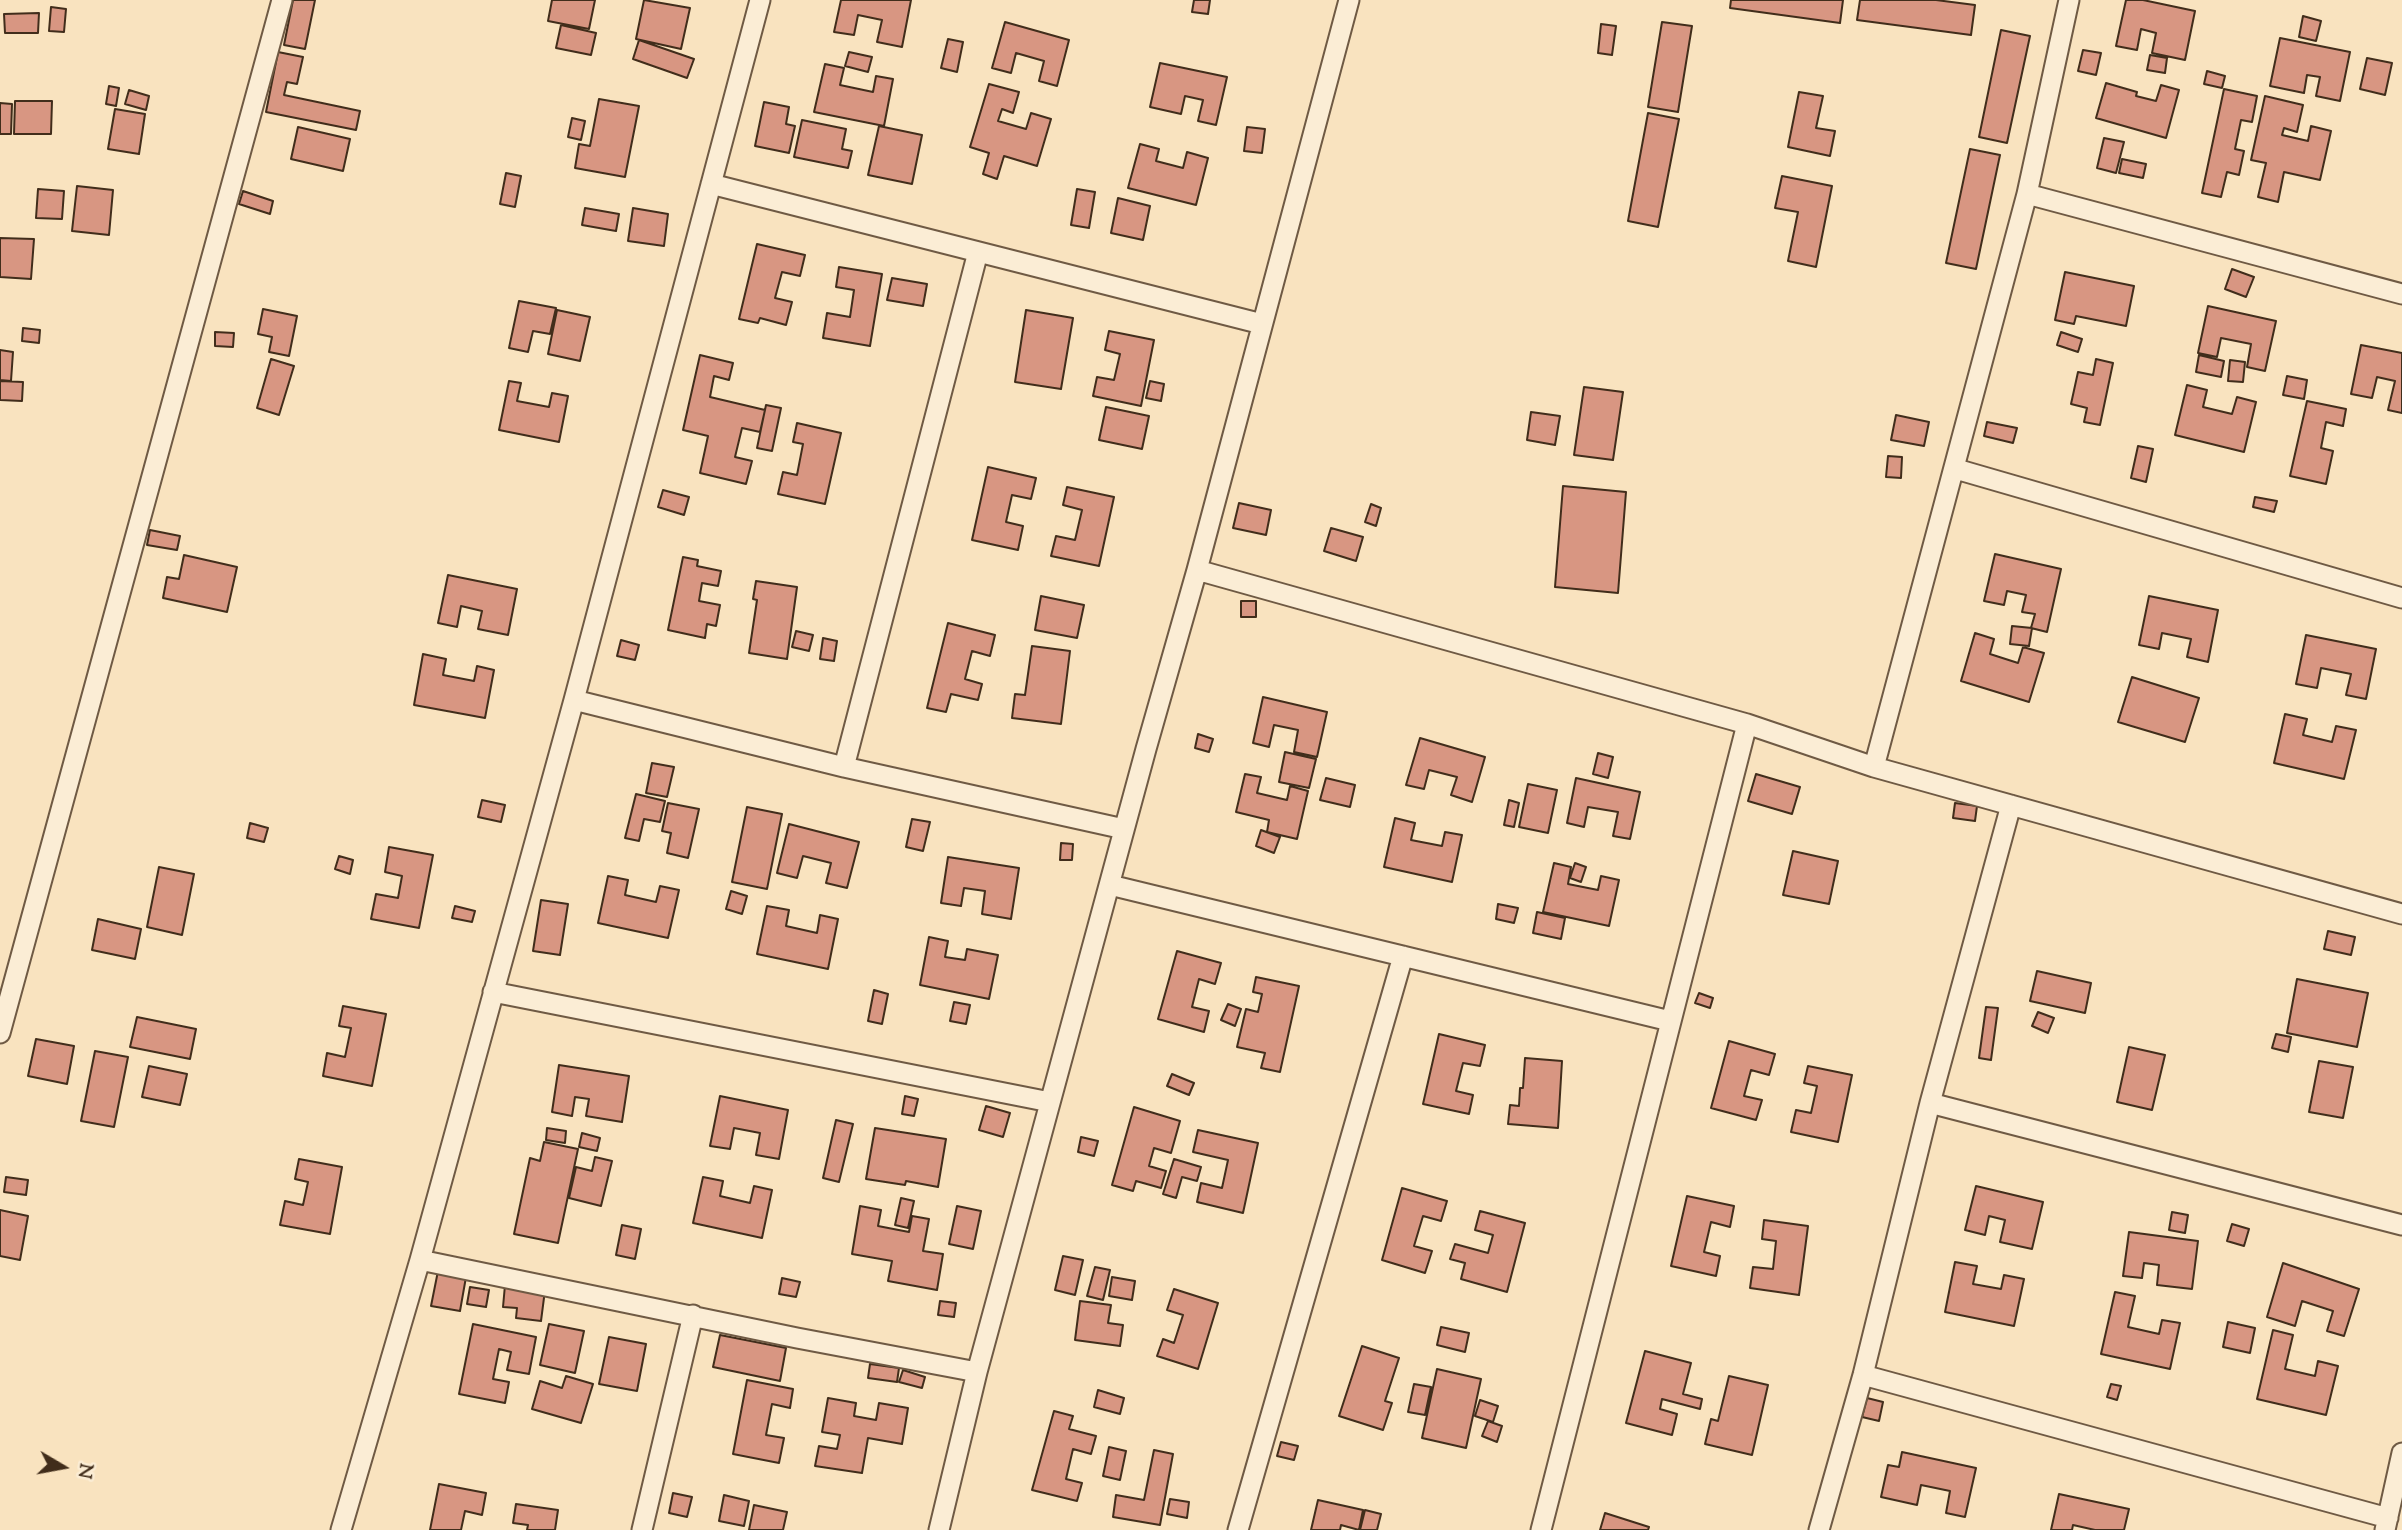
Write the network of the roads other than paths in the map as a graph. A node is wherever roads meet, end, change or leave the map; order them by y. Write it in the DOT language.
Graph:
graph roads {
  1 [pos="282,0"];
  2 [pos="760,0"];
  3 [pos="1349,0"];
  4 [pos="2069,0"];
  5 [pos="711,184"];
  6 [pos="2027,194"];
  7 [pos="978,252"];
  8 [pos="2402,295"];
  9 [pos="1262,324"];
  10 [pos="1955,469"];
  11 [pos="1197,570"];
  12 [pos="2402,598"];
  13 [pos="574,700"];
  14 [pos="1747,724"];
  15 [pos="844,767"];
  16 [pos="1874,768"];
  17 [pos="2011,805"];
  18 [pos="1124,829"];
  19 [pos="1110,885"];
  20 [pos="2402,914"];
  21 [pos="1404,956"];
  22 [pos="493,992"];
  23 [pos="1670,1021"];
  24 [pos="0,1033"];
  25 [pos="1050,1102"];
  26 [pos="1930,1103"];
  27 [pos="2402,1225"];
  28 [pos="420,1260"];
  29 [pos="693,1315"];
  30 [pos="977,1371"];
  31 [pos="1863,1375"];
  32 [pos="2402,1452"];
  33 [pos="2387,1524"];
  34 [pos="341,1530"];
  35 [pos="642,1530"];
  36 [pos="939,1530"];
  37 [pos="1238,1530"];
  38 [pos="1541,1530"];
  39 [pos="1819,1530"];
  1 -- 24 [label="street"];
  2 -- 5 [label="street"];
  3 -- 9 [label="street"];
  4 -- 6 [label="street"];
  5 -- 7 [label="street"];
  5 -- 13 [label="street"];
  6 -- 8 [label="street"];
  6 -- 10 [label="street"];
  7 -- 9 [label="street"];
  7 -- 15 [label="street"];
  9 -- 11 [label="street"];
  10 -- 12 [label="street"];
  10 -- 16 [label="street"];
  11 -- 14 [label="street"];
  11 -- 18 [label="street"];
  13 -- 15 [label="street"];
  13 -- 22 [label="street"];
  14 -- 16 [label="street"];
  14 -- 23 [label="street"];
  15 -- 18 [label="street"];
  16 -- 17 [label="street"];
  17 -- 20 [label="street"];
  17 -- 26 [label="street"];
  18 -- 19 [label="street"];
  19 -- 21 [label="street"];
  19 -- 25 [label="street"];
  21 -- 23 [label="street"];
  21 -- 37 [label="street"];
  22 -- 25 [label="street"];
  22 -- 28 [label="street"];
  23 -- 38 [label="street"];
  25 -- 30 [label="street"];
  26 -- 27 [label="street"];
  26 -- 31 [label="street"];
  28 -- 29 [label="street"];
  28 -- 34 [label="street"];
  29 -- 30 [label="street"];
  29 -- 35 [label="street"];
  30 -- 36 [label="street"];
  31 -- 33 [label="street"];
  31 -- 39 [label="street"];
  32 -- 33 [label="street"];
}
